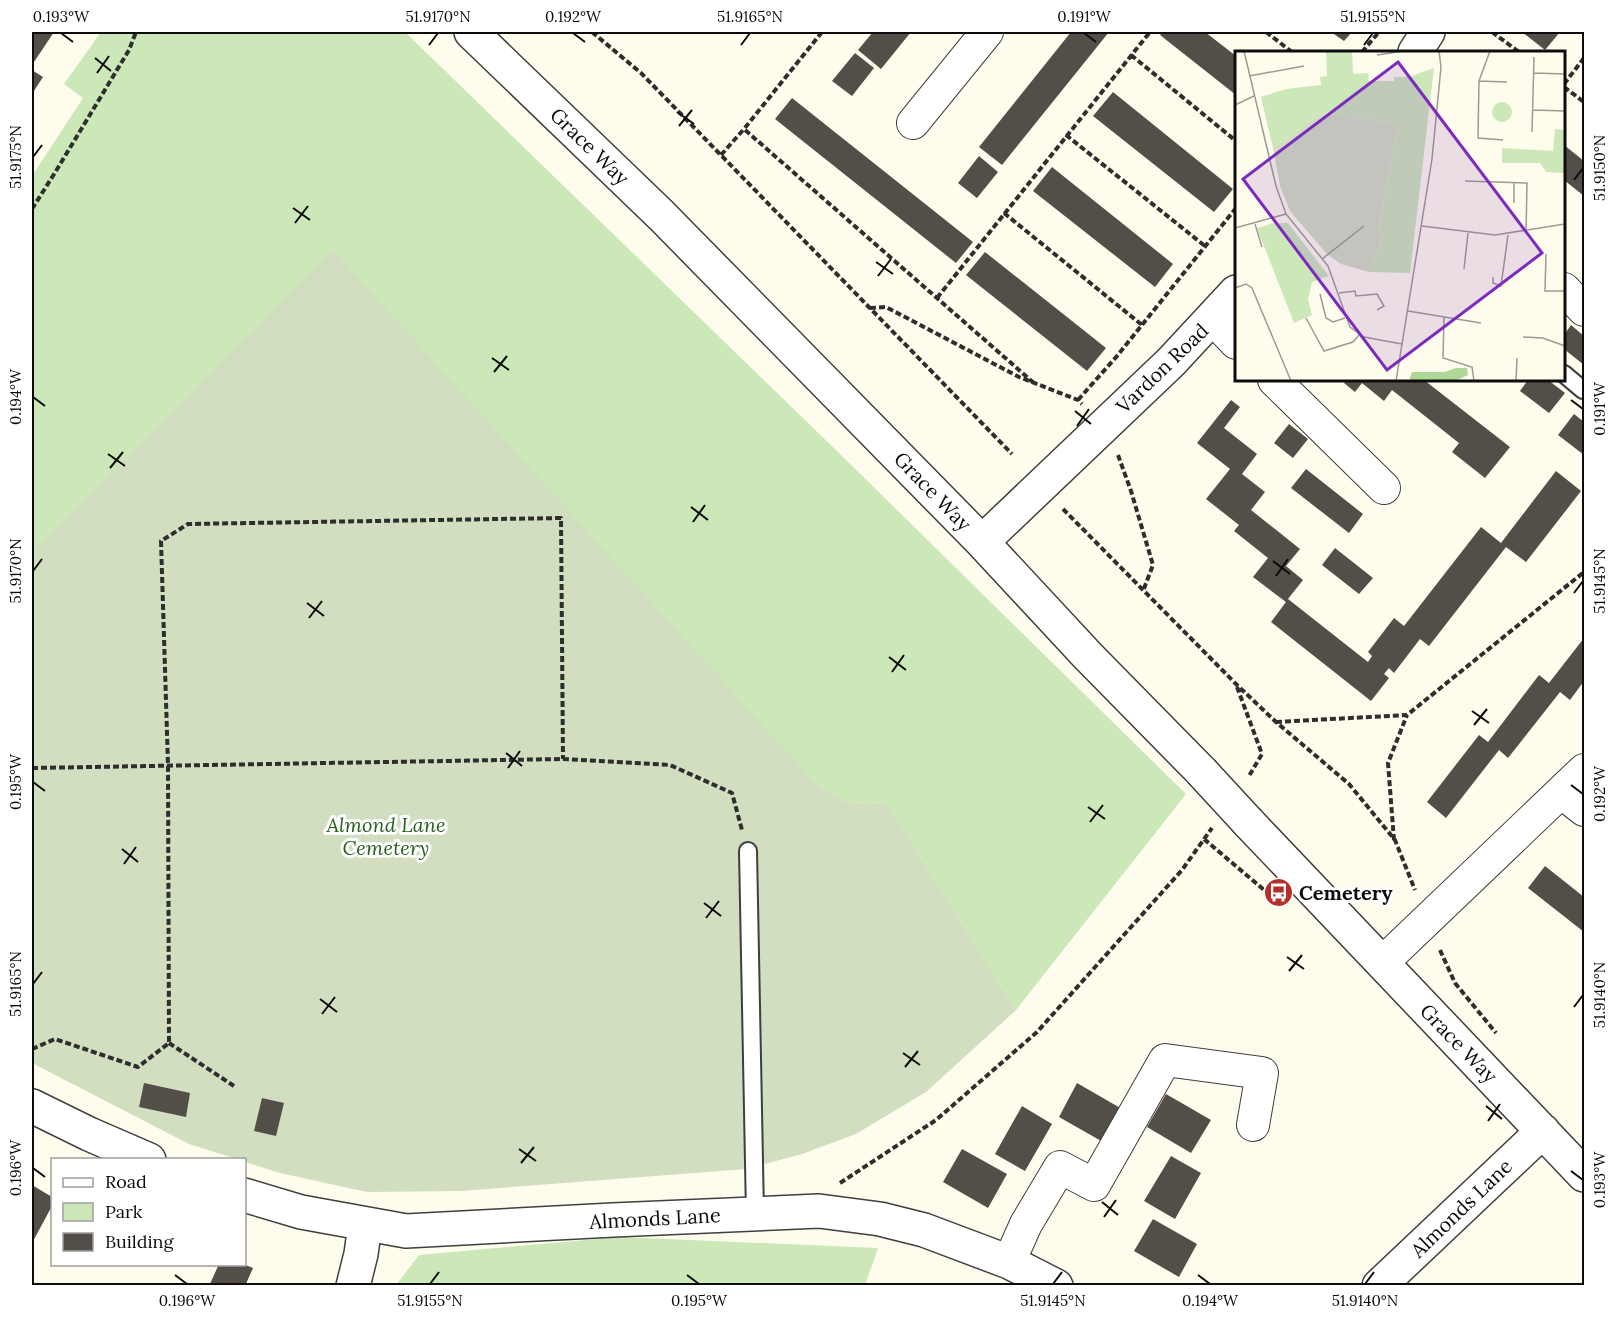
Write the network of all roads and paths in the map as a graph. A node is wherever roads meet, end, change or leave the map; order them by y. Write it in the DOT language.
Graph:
graph roads {
  1 [pos="136,32"];
  2 [pos="471,32"];
  3 [pos="592,32"];
  4 [pos="822,32"];
  5 [pos="987,32"];
  6 [pos="1150,32"];
  7 [pos="1266,32"];
  8 [pos="1379,32"];
  9 [pos="1428,32"];
  10 [pos="1492,32"];
  11 [pos="1291,51"];
  12 [pos="1363,51"];
  13 [pos="1416,51"];
  14 [pos="1518,51"];
  15 [pos="1131,55"];
  16 [pos="1584,57"];
  17 [pos="1565,82"];
  18 [pos="1565,87"];
  19 [pos="1584,102"];
  20 [pos="914,123"];
  21 [pos="744,129"];
  22 [pos="1066,135"];
  23 [pos="1235,140"];
  24 [pos="721,155"];
  25 [pos="32,209"];
  26 [pos="1235,209"];
  27 [pos="1004,213"];
  28 [pos="1205,246"];
  29 [pos="1565,291"];
  30 [pos="1235,293"];
  31 [pos="937,298"];
  32 [pos="869,308"];
  33 [pos="1584,310"];
  34 [pos="1213,319"];
  35 [pos="1142,325"];
  36 [pos="1235,342"];
  37 [pos="1565,376"];
  38 [pos="1275,381"];
  39 [pos="1035,384"];
  40 [pos="1584,390"];
  41 [pos="1078,400"];
  42 [pos="1106,423"];
  43 [pos="1012,454"];
  44 [pos="1384,489"];
  45 [pos="1060,506"];
  46 [pos="982,542"];
  47 [pos="1584,572"];
  48 [pos="1143,591"];
  49 [pos="1236,684"];
  50 [pos="1407,715"];
  51 [pos="1276,722"];
  52 [pos="563,759"];
  53 [pos="168,765"];
  54 [pos="32,768"];
  55 [pos="1584,770"];
  56 [pos="1247,780"];
  57 [pos="1573,801"];
  58 [pos="1215,822"];
  59 [pos="1204,839"];
  60 [pos="1395,840"];
  61 [pos="748,851"];
  62 [pos="1276,899"];
  63 [pos="1426,920"];
  64 [pos="1382,963"];
  65 [pos="1500,1038"];
  66 [pos="168,1042"];
  67 [pos="32,1049"];
  68 [pos="234,1086"];
  69 [pos="32,1106"];
  70 [pos="1253,1125"];
  71 [pos="1543,1131"];
  72 [pos="144,1158"];
  73 [pos="1584,1175"];
  74 [pos="246,1196"];
  75 [pos="819,1211"];
  76 [pos="755,1214"];
  77 [pos="365,1225"];
  78 [pos="1009,1262"];
  79 [pos="353,1286"];
  80 [pos="1056,1286"];
  81 [pos="1379,1286"];
  1 -- 25 [label="path"];
  2 -- 46 [label="street, Grace Way"];
  3 -- 24 [label="path"];
  4 -- 21 [label="path"];
  5 -- 20 [label="street"];
  6 -- 15 [label="path"];
  7 -- 11 [label="path"];
  8 -- 12 [label="path"];
  9 -- 13 [label="street"];
  10 -- 14 [label="path"];
  15 -- 22 [label="path"];
  15 -- 23 [label="path"];
  16 -- 17 [label="path"];
  18 -- 19 [label="path"];
  21 -- 24 [label="path"];
  21 -- 31 [label="path"];
  22 -- 27 [label="path"];
  22 -- 28 [label="path"];
  24 -- 32 [label="path"];
  26 -- 28 [label="path"];
  27 -- 31 [label="path"];
  27 -- 35 [label="path"];
  28 -- 35 [label="path"];
  29 -- 33 [label="street"];
  30 -- 34 [label="street, Vardon Road"];
  31 -- 39 [label="path"];
  32 -- 39 [label="path"];
  32 -- 43 [label="path"];
  34 -- 36 [label="street, Vardon Road"];
  34 -- 42 [label="street, Vardon Road"];
  35 -- 41 [label="path"];
  37 -- 40 [label="lane"];
  38 -- 44 [label="street"];
  39 -- 41 [label="path"];
  41 -- 42 [label="path"];
  42 -- 46 [label="street, Vardon Road"];
  42 -- 48 [label="path"];
  45 -- 48 [label="path"];
  46 -- 64 [label="street, Grace Way, bridge"];
  47 -- 50 [label="path"];
  48 -- 49 [label="path"];
  49 -- 51 [label="path"];
  49 -- 56 [label="path"];
  50 -- 51 [label="path"];
  50 -- 60 [label="path"];
  51 -- 60 [label="path"];
  52 -- 53 [label="path"];
  52 -- 53 [label="path"];
  52 -- 61 [label="path"];
  53 -- 54 [label="path"];
  53 -- 66 [label="path"];
  55 -- 57 [label="street"];
  57 -- 63 [label="street"];
  58 -- 59 [label="path"];
  59 -- 62 [label="path"];
  59 -- 75 [label="path"];
  60 -- 63 [label="path"];
  61 -- 76 [label="lane"];
  63 -- 64 [label="street"];
  63 -- 65 [label="path"];
  64 -- 71 [label="street, Grace Way"];
  66 -- 67 [label="path"];
  66 -- 68 [label="path"];
  69 -- 72 [label="street"];
  70 -- 78 [label="street"];
  71 -- 73 [label="street, Grace Way"];
  71 -- 81 [label="street, Almonds Lane"];
  74 -- 77 [label="street, Almonds Lane"];
  75 -- 76 [label="street, Almonds Lane"];
  75 -- 78 [label="street, Almonds Lane"];
  76 -- 77 [label="street, Almonds Lane"];
  77 -- 79 [label="street"];
  78 -- 80 [label="street, Almonds Lane"];
}
